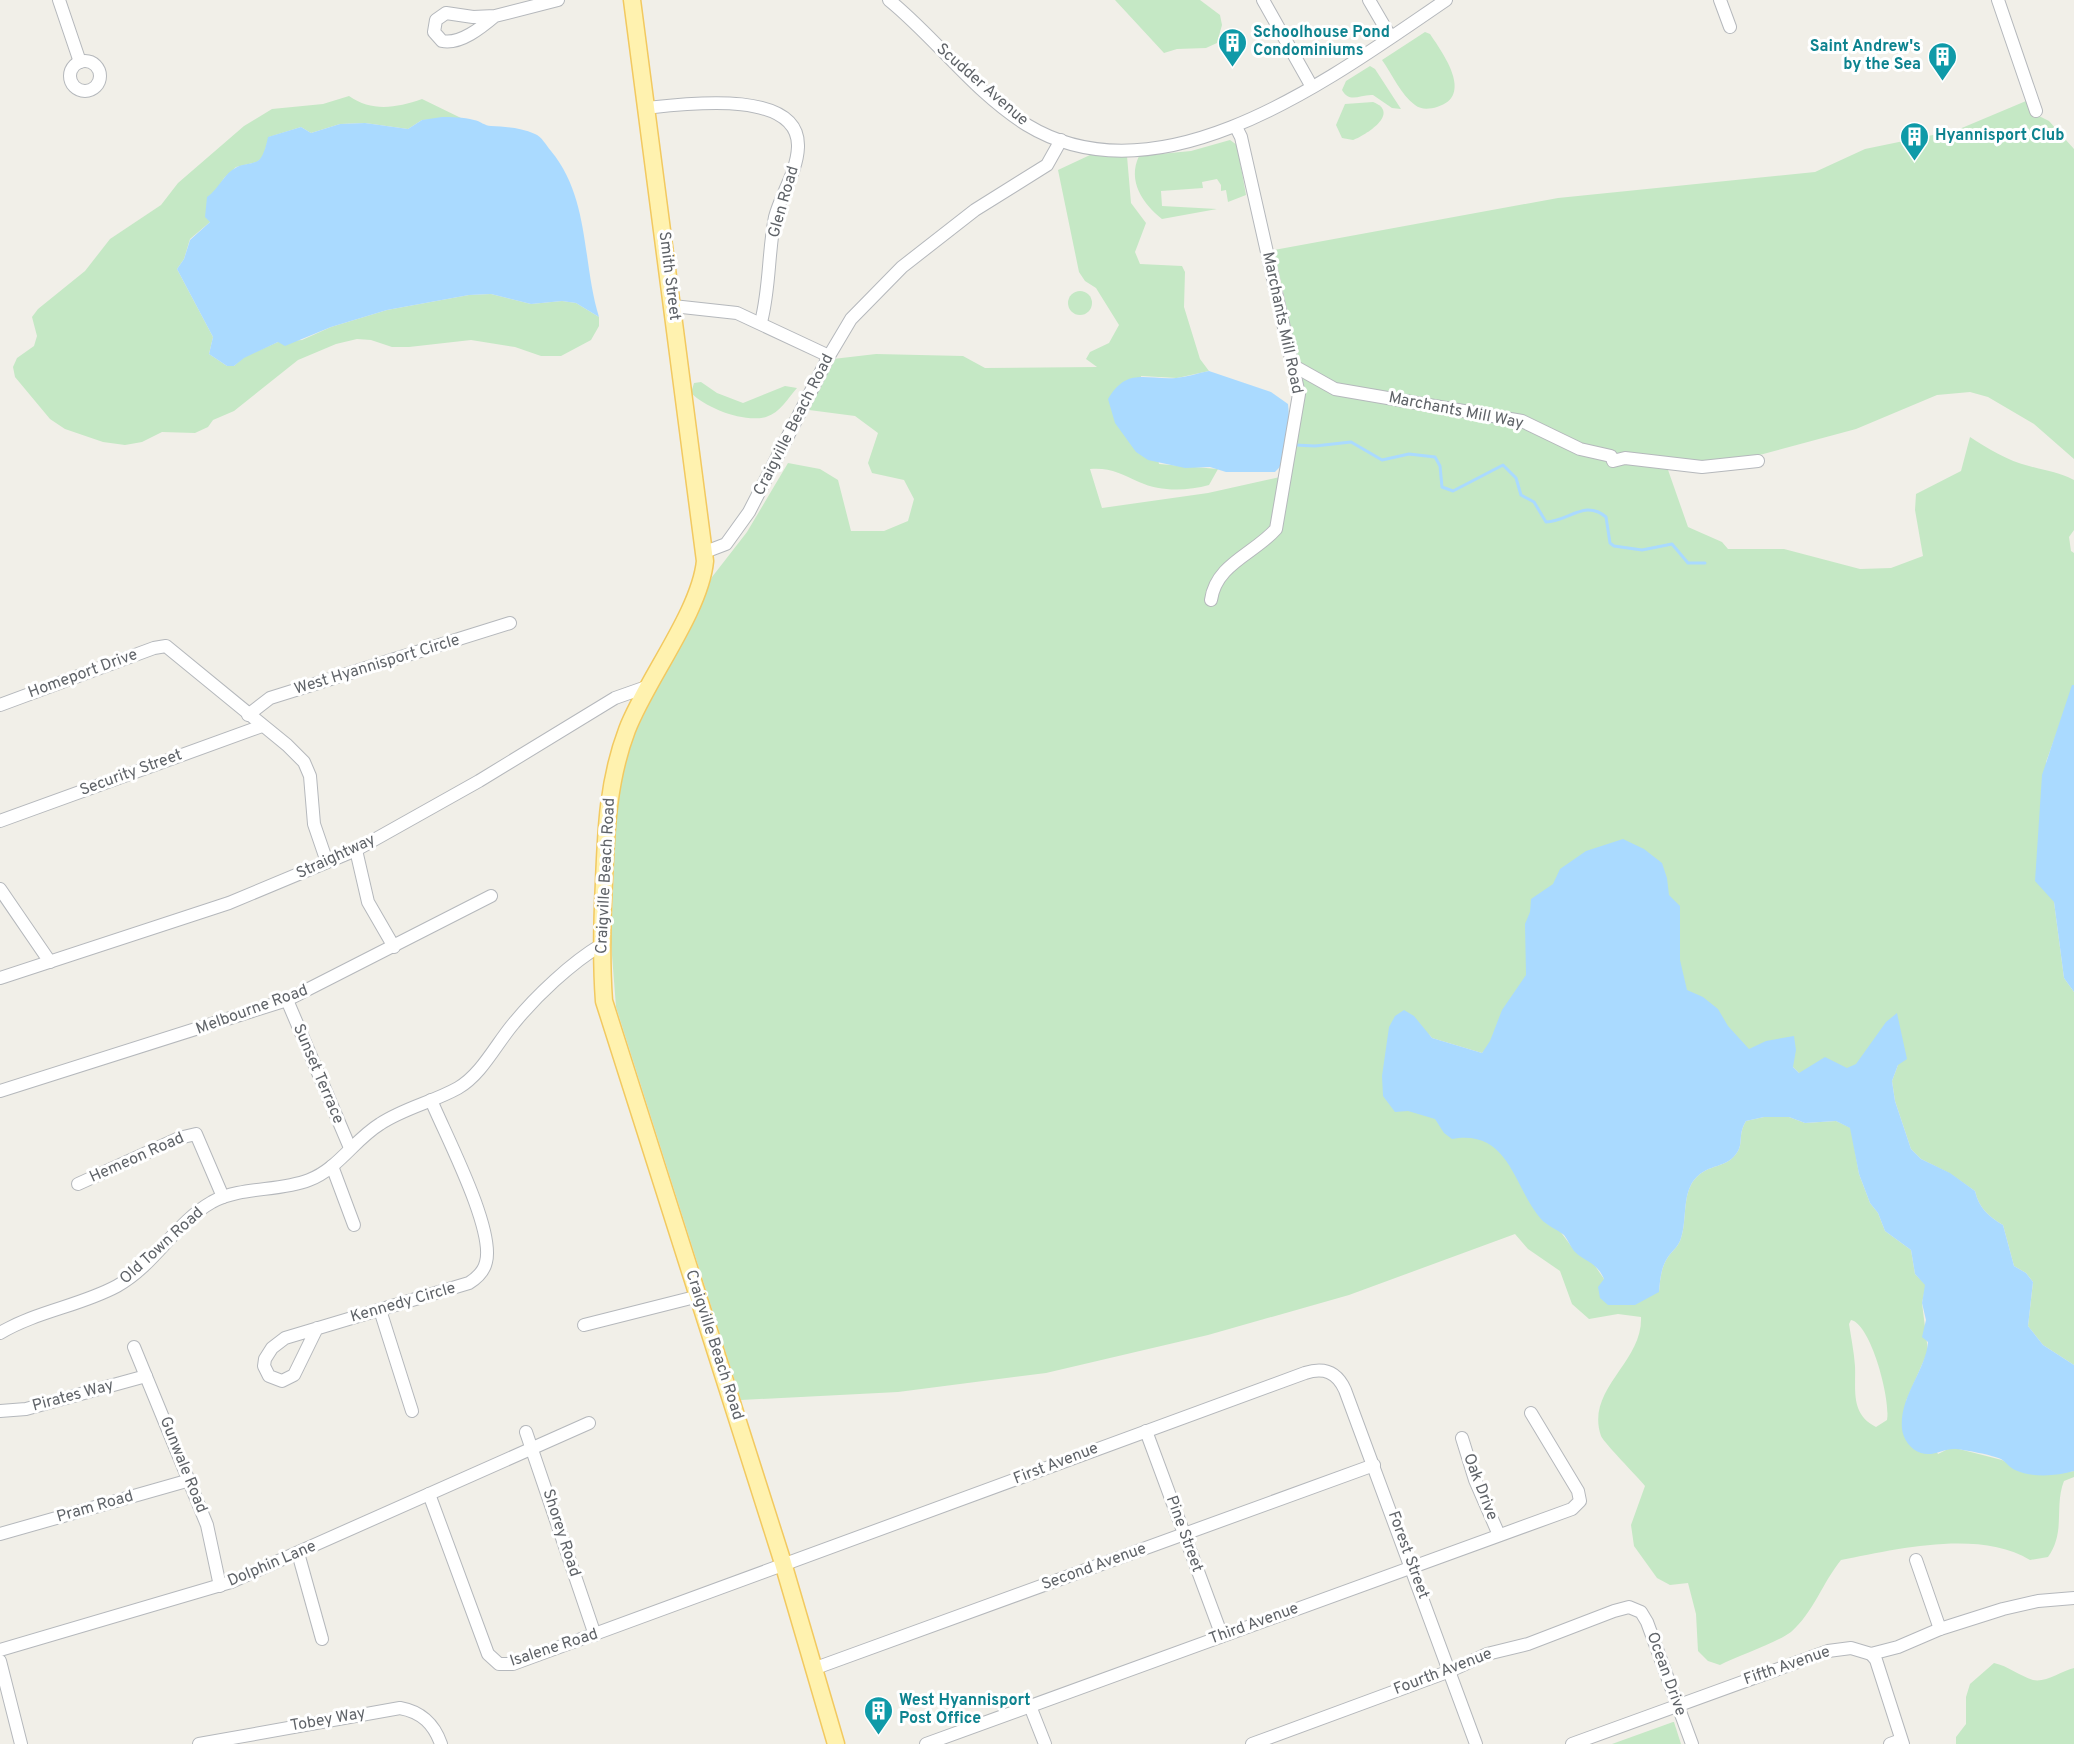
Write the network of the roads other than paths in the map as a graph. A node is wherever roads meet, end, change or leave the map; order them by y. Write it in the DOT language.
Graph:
graph roads {
  1 [pos="59,0"];
  2 [pos="555,0"];
  3 [pos="632,0"];
  4 [pos="889,0"];
  5 [pos="1263,0"];
  6 [pos="1370,0"];
  7 [pos="1446,0"];
  8 [pos="1720,0"];
  9 [pos="1998,0"];
  10 [pos="495,16"];
  11 [pos="1730,27"];
  12 [pos="1390,36"];
  13 [pos="80,62"];
  14 [pos="1312,87"];
  15 [pos="646,108"];
  16 [pos="2036,111"];
  17 [pos="1236,127"];
  18 [pos="1061,141"];
  19 [pos="673,306"];
  20 [pos="761,322"];
  21 [pos="828,356"];
  22 [pos="1294,366"];
  23 [pos="1318,379"];
  24 [pos="1299,394"];
  25 [pos="1758,461"];
  26 [pos="705,552"];
  27 [pos="1211,600"];
  28 [pos="510,624"];
  29 [pos="649,687"];
  30 [pos="0,705"];
  31 [pos="248,715"];
  32 [pos="261,726"];
  33 [pos="0,821"];
  34 [pos="356,850"];
  35 [pos="327,862"];
  36 [pos="0,889"];
  37 [pos="492,896"];
  38 [pos="601,945"];
  39 [pos="394,947"];
  40 [pos="50,962"];
  41 [pos="0,978"];
  42 [pos="286,1000"];
  43 [pos="0,1091"];
  44 [pos="430,1100"];
  45 [pos="350,1148"];
  46 [pos="332,1166"];
  47 [pos="78,1184"];
  48 [pos="223,1197"];
  49 [pos="354,1225"];
  50 [pos="699,1296"];
  51 [pos="380,1310"];
  52 [pos="584,1326"];
  53 [pos="317,1328"];
  54 [pos="0,1333"];
  55 [pos="134,1347"];
  56 [pos="1330,1372"];
  57 [pos="146,1376"];
  58 [pos="0,1410"];
  59 [pos="411,1411"];
  60 [pos="1530,1413"];
  61 [pos="589,1423"];
  62 [pos="1146,1431"];
  63 [pos="526,1432"];
  64 [pos="1462,1438"];
  65 [pos="532,1449"];
  66 [pos="1374,1465"];
  67 [pos="190,1480"];
  68 [pos="429,1494"];
  69 [pos="0,1534"];
  70 [pos="1184,1534"];
  71 [pos="1499,1535"];
  72 [pos="298,1553"];
  73 [pos="1916,1560"];
  74 [pos="783,1563"];
  75 [pos="1412,1567"];
  76 [pos="220,1586"];
  77 [pos="2074,1598"];
  78 [pos="1635,1609"];
  79 [pos="1940,1629"];
  80 [pos="595,1635"];
  81 [pos="1222,1636"];
  82 [pos="322,1639"];
  83 [pos="0,1650"];
  84 [pos="1871,1654"];
  85 [pos="0,1661"];
  86 [pos="813,1669"];
  87 [pos="1450,1671"];
  88 [pos="1030,1706"];
  89 [pos="1678,1706"];
  90 [pos="1256,1743"];
  91 [pos="1898,1743"];
  92 [pos="21,1744"];
  93 [pos="200,1744"];
  94 [pos="441,1744"];
  95 [pos="836,1744"];
  96 [pos="926,1744"];
  97 [pos="1045,1744"];
  98 [pos="1476,1744"];
  99 [pos="1572,1744"];
  100 [pos="1692,1744"];
  1 -- 13 [label="street"];
  2 -- 10 [label="street"];
  3 -- 15 [label="main road, Smith Street"];
  4 -- 18 [label="street, Scudder Avenue"];
  5 -- 14 [label="street"];
  6 -- 12 [label="street"];
  7 -- 12 [label="street, Scudder Avenue"];
  8 -- 11 [label="street"];
  9 -- 16 [label="street"];
  12 -- 14 [label="street, Scudder Avenue"];
  14 -- 17 [label="street, Scudder Avenue"];
  15 -- 19 [label="main road, Smith Street"];
  15 -- 20 [label="street, Glen Road"];
  17 -- 18 [label="street, Scudder Avenue"];
  17 -- 22 [label="street, Marchants Mill Road"];
  18 -- 21 [label="street, Craigville Beach Road"];
  19 -- 20 [label="street"];
  19 -- 26 [label="main road, Smith Street"];
  20 -- 21 [label="street"];
  21 -- 26 [label="street, Craigville Beach Road"];
  22 -- 23 [label="street, Marchants Mill Way"];
  22 -- 24 [label="street, Marchants Mill Road"];
  23 -- 24 [label="street"];
  23 -- 25 [label="street, Marchants Mill Way"];
  24 -- 27 [label="street, Marchants Mill Road"];
  26 -- 29 [label="main road, Craigville Beach Road"];
  28 -- 31 [label="street, West Hyannisport Circle"];
  29 -- 34 [label="street, Straightway"];
  29 -- 38 [label="main road, Craigville Beach Road"];
  30 -- 31 [label="street, Homeport Drive"];
  31 -- 32 [label="street"];
  32 -- 33 [label="street, Security Street"];
  32 -- 35 [label="street"];
  34 -- 35 [label="street, Straightway"];
  34 -- 39 [label="street"];
  35 -- 40 [label="street, Straightway"];
  36 -- 40 [label="street"];
  37 -- 39 [label="street, Melbourne Road"];
  38 -- 44 [label="street, Old Town Road"];
  38 -- 50 [label="main road, Craigville Beach Road"];
  39 -- 42 [label="street, Melbourne Road"];
  40 -- 41 [label="street, Straightway"];
  42 -- 43 [label="street, Melbourne Road"];
  42 -- 45 [label="street, Sunset Terrace"];
  44 -- 45 [label="street, Old Town Road"];
  44 -- 51 [label="street, Kennedy Circle"];
  45 -- 46 [label="street, Old Town Road"];
  46 -- 48 [label="street, Old Town Road"];
  46 -- 49 [label="street"];
  47 -- 48 [label="street, Hemeon Road"];
  48 -- 54 [label="street, Old Town Road"];
  50 -- 52 [label="street"];
  50 -- 74 [label="main road, Craigville Beach Road"];
  51 -- 53 [label="street, Kennedy Circle"];
  51 -- 59 [label="street"];
  53 -- 53 [label="street, Kennedy Circle"];
  55 -- 57 [label="street, Gunwale Road"];
  56 -- 62 [label="street, First Avenue"];
  56 -- 66 [label="street, Forest Street"];
  57 -- 58 [label="street, Pirates Way"];
  57 -- 67 [label="street, Gunwale Road"];
  60 -- 71 [label="street, Third Avenue"];
  61 -- 65 [label="street, Dolphin Lane"];
  62 -- 70 [label="street, Pine Street"];
  62 -- 74 [label="street, First Avenue"];
  63 -- 65 [label="street, Shorey Road"];
  64 -- 71 [label="street, Oak Drive"];
  65 -- 68 [label="street, Dolphin Lane"];
  65 -- 80 [label="street, Shorey Road"];
  66 -- 70 [label="street, Second Avenue"];
  66 -- 75 [label="street, Forest Street"];
  67 -- 69 [label="street, Pram Road"];
  67 -- 76 [label="street, Gunwale Road"];
  68 -- 72 [label="street, Dolphin Lane"];
  68 -- 80 [label="street, Isalene Road"];
  70 -- 81 [label="street, Pine Street"];
  70 -- 86 [label="street, Second Avenue"];
  71 -- 75 [label="street, Third Avenue"];
  72 -- 76 [label="street, Dolphin Lane"];
  72 -- 82 [label="street"];
  73 -- 79 [label="street"];
  74 -- 80 [label="street, Isalene Road"];
  74 -- 86 [label="main road, Craigville Beach Road"];
  75 -- 81 [label="street, Third Avenue"];
  75 -- 87 [label="street, Forest Street"];
  76 -- 83 [label="street, Dolphin Lane"];
  77 -- 79 [label="street, Fifth Avenue"];
  78 -- 87 [label="street, Fourth Avenue"];
  78 -- 89 [label="street, Ocean Drive"];
  79 -- 84 [label="street, Fifth Avenue"];
  81 -- 88 [label="street, Third Avenue"];
  84 -- 89 [label="street, Fifth Avenue"];
  84 -- 91 [label="street"];
  85 -- 92 [label="street"];
  86 -- 95 [label="main road, Craigville Beach Road"];
  87 -- 90 [label="street, Fourth Avenue"];
  87 -- 98 [label="street, Forest Street"];
  88 -- 96 [label="street, Third Avenue"];
  88 -- 97 [label="street"];
  89 -- 99 [label="street, Fifth Avenue"];
  89 -- 100 [label="street, Ocean Drive"];
  93 -- 94 [label="street, Tobey Way"];
}
